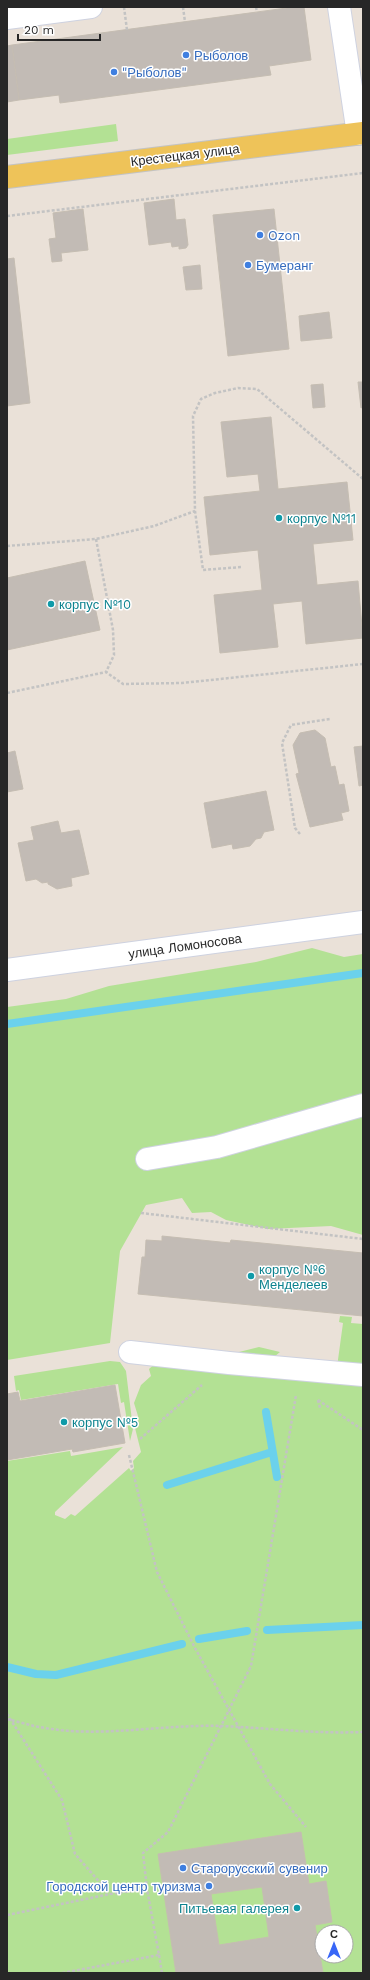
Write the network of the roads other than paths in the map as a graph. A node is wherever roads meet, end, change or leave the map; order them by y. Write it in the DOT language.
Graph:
graph roads {
  1 [pos="91,7"];
  2 [pos="339,7"];
  3 [pos="7,18"];
  4 [pos="361,134"];
  5 [pos="7,177"];
  6 [pos="363,922"];
  7 [pos="7,970"];
  8 [pos="363,1105"];
  9 [pos="147,1158"];
  10 [pos="130,1352"];
  11 [pos="363,1375"];
  1 -- 3 [label="street"];
  2 -- 4 [label="street"];
  4 -- 5 [label="main road, Крестецкая улица"];
  6 -- 7 [label="street, улица Ломоносова"];
  8 -- 9 [label="street"];
  10 -- 11 [label="street"];
}
